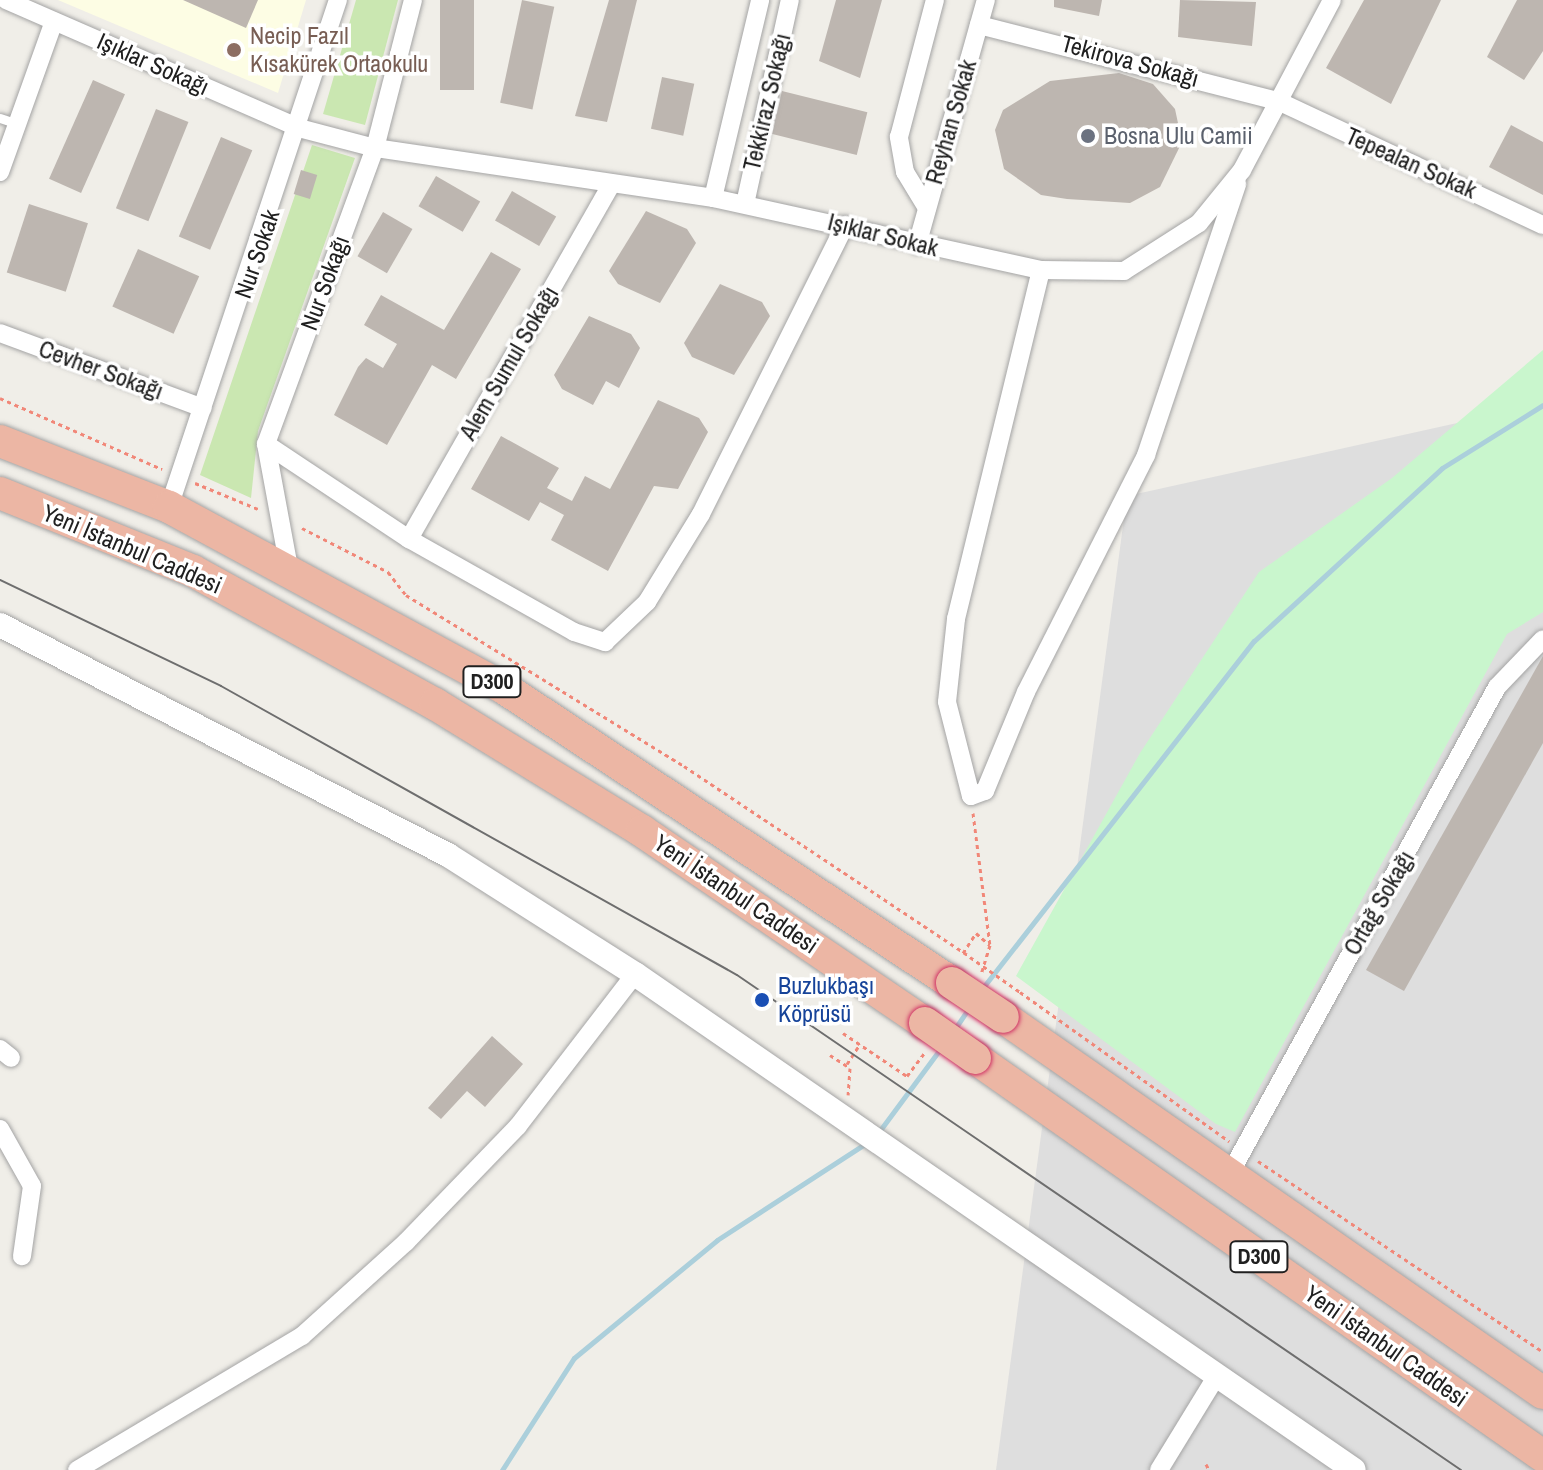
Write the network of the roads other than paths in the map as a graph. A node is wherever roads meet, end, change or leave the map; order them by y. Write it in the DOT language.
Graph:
graph roads {
  1 [pos="6,0"];
  2 [pos="338,0"];
  3 [pos="413,0"];
  4 [pos="760,0"];
  5 [pos="790,0"];
  6 [pos="935,0"];
  7 [pos="986,0"];
  8 [pos="1332,0"];
  9 [pos="54,21"];
  10 [pos="979,25"];
  11 [pos="1280,102"];
  12 [pos="9,121"];
  13 [pos="299,128"];
  14 [pos="375,148"];
  15 [pos="1242,170"];
  16 [pos="0,172"];
  17 [pos="610,187"];
  18 [pos="713,198"];
  19 [pos="745,204"];
  20 [pos="927,208"];
  21 [pos="845,225"];
  22 [pos="1543,225"];
  23 [pos="917,245"];
  24 [pos="1041,270"];
  25 [pos="0,333"];
  26 [pos="203,408"];
  27 [pos="0,441"];
  28 [pos="266,444"];
  29 [pos="0,493"];
  30 [pos="169,507"];
  31 [pos="409,539"];
  32 [pos="289,568"];
  33 [pos="0,625"];
  34 [pos="1543,639"];
  35 [pos="635,974"];
  36 [pos="0,1129"];
  37 [pos="1236,1164"];
  38 [pos="22,1256"];
  39 [pos="1216,1377"];
  40 [pos="1543,1393"];
  41 [pos="1543,1456"];
  42 [pos="77,1470"];
  43 [pos="1159,1470"];
  44 [pos="1354,1470"];
  1 -- 9 [label="street, Işıklar Sokağı"];
  2 -- 13 [label="street, Nur Sokak"];
  3 -- 14 [label="street, Nur Sokağı"];
  4 -- 18 [label="street"];
  5 -- 19 [label="street, Tekkiraz Sokağı"];
  6 -- 20 [label="street"];
  7 -- 10 [label="street, Reyhan Sokak"];
  8 -- 11 [label="street, Işıklar Sokak"];
  9 -- 12 [label="street"];
  9 -- 13 [label="street, Işıklar Sokağı"];
  10 -- 11 [label="street, Tekirova Sokağı"];
  10 -- 20 [label="street, Reyhan Sokak"];
  11 -- 15 [label="street, Işıklar Sokak"];
  11 -- 22 [label="street, Tepealan Sokak"];
  12 -- 16 [label="street"];
  13 -- 14 [label="street, Işıklar Sokak"];
  13 -- 26 [label="street, Nur Sokak"];
  14 -- 17 [label="street, Işıklar Sokak"];
  14 -- 28 [label="street, Nur Sokağı"];
  15 -- 24 [label="street, Işıklar Sokak"];
  15 -- 24 [label="street"];
  17 -- 18 [label="street, Işıklar Sokak"];
  17 -- 31 [label="street, Alem Sumul Sokağı"];
  18 -- 19 [label="street, Işıklar Sokak"];
  19 -- 21 [label="street, Işıklar Sokak"];
  20 -- 23 [label="street, Reyhan Sokak"];
  21 -- 23 [label="street, Işıklar Sokak"];
  21 -- 31 [label="street"];
  23 -- 24 [label="street, Işıklar Sokak"];
  25 -- 26 [label="street, Cevher Sokağı"];
  26 -- 30 [label="street, Nur Sokak"];
  27 -- 30 [label="highway, Yeni İstanbul Caddesi / D300"];
  28 -- 31 [label="street"];
  28 -- 32 [label="street"];
  29 -- 41 [label="highway, Yeni İstanbul Caddesi / D300, bridge"];
  30 -- 32 [label="highway, Yeni İstanbul Caddesi / D300"];
  32 -- 37 [label="highway, Yeni İstanbul Caddesi / D300, bridge"];
  33 -- 35 [label="street"];
  34 -- 37 [label="street, Ortağ Sokağı"];
  35 -- 39 [label="street"];
  35 -- 42 [label="street"];
  36 -- 38 [label="street"];
  37 -- 40 [label="highway, Yeni İstanbul Caddesi / D300"];
  39 -- 43 [label="street"];
  39 -- 44 [label="street"];
}
